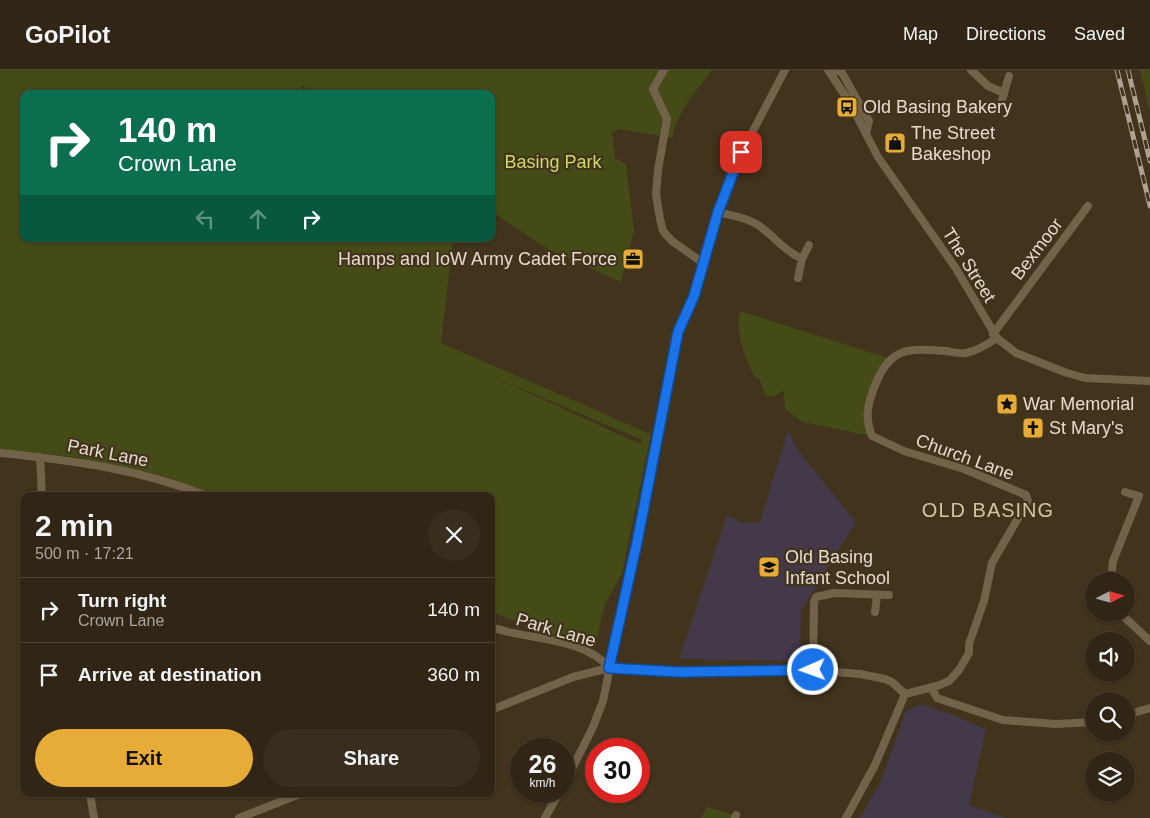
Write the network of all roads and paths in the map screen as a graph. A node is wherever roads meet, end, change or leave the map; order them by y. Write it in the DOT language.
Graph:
graph roads {
  1 [pos="664,70"];
  2 [pos="785,70"];
  3 [pos="829,70"];
  4 [pos="971,70"];
  5 [pos="1008,76"];
  6 [pos="1088,206"];
  7 [pos="718,212"];
  8 [pos="810,245"];
  9 [pos="802,259"];
  10 [pos="703,263"];
  11 [pos="798,278"];
  12 [pos="995,336"];
  13 [pos="1150,381"];
  14 [pos="0,453"];
  15 [pos="40,457"];
  16 [pos="42,492"];
  17 [pos="196,492"];
  18 [pos="1125,492"];
  19 [pos="1112,572"];
  20 [pos="877,595"];
  21 [pos="888,595"];
  22 [pos="875,612"];
  23 [pos="1130,622"];
  24 [pos="495,628"];
  25 [pos="1150,641"];
  26 [pos="609,668"];
  27 [pos="813,670"];
  28 [pos="931,688"];
  29 [pos="905,694"];
  30 [pos="495,708"];
  31 [pos="1150,708"];
  32 [pos="1135,712"];
  33 [pos="1085,722"];
  34 [pos="575,763"];
  35 [pos="90,797"];
  36 [pos="292,797"];
  37 [pos="553,803"];
  38 [pos="94,818"];
  39 [pos="238,818"];
  40 [pos="545,818"];
  41 [pos="846,818"];
  1 -- 10 [label="street"];
  2 -- 7 [label="street"];
  3 -- 12 [label="street, The Street"];
  4 -- 5 [label="street"];
  6 -- 12 [label="street, Bexmoor"];
  7 -- 9 [label="street"];
  7 -- 10 [label="street"];
  8 -- 9 [label="street"];
  9 -- 11 [label="street"];
  10 -- 26 [label="street"];
  12 -- 13 [label="street, The Street"];
  12 -- 28 [label="street, Church Lane"];
  14 -- 15 [label="street, Park Lane"];
  15 -- 16 [label="street"];
  15 -- 17 [label="street, Park Lane"];
  18 -- 19 [label="street"];
  20 -- 21 [label="street"];
  20 -- 22 [label="street"];
  20 -- 27 [label="street"];
  23 -- 25 [label="street"];
  24 -- 26 [label="street, Park Lane"];
  26 -- 27 [label="street"];
  26 -- 30 [label="street"];
  26 -- 34 [label="street"];
  27 -- 29 [label="street"];
  28 -- 29 [label="street, Church Lane"];
  28 -- 33 [label="street"];
  29 -- 41 [label="street"];
  31 -- 32 [label="street"];
  35 -- 38 [label="street"];
  36 -- 39 [label="street"];
  37 -- 40 [label="street"];
}
